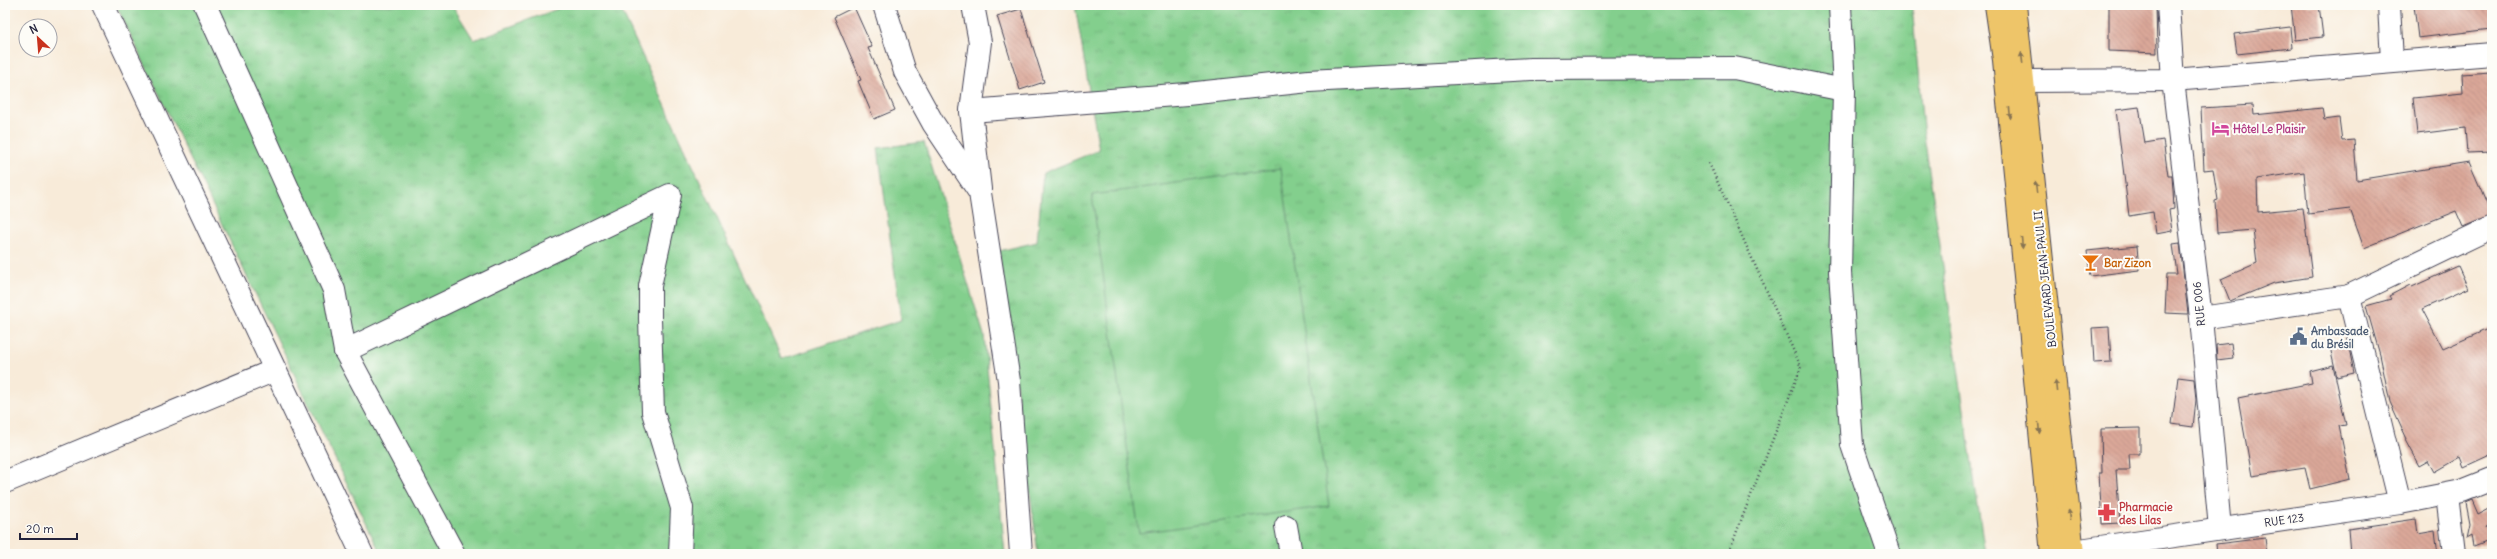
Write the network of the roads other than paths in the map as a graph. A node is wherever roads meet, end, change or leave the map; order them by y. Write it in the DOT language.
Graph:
graph roads {
  1 [pos="103,5"];
  2 [pos="205,5"];
  3 [pos="884,5"];
  4 [pos="973,5"];
  5 [pos="1840,5"];
  6 [pos="1996,5"];
  7 [pos="2015,5"];
  8 [pos="2168,5"];
  9 [pos="2389,5"];
  10 [pos="2492,54"];
  11 [pos="2392,60"];
  12 [pos="2173,80"];
  13 [pos="2025,81"];
  14 [pos="1844,90"];
  15 [pos="972,111"];
  16 [pos="980,192"];
  17 [pos="2492,227"];
  18 [pos="2349,296"];
  19 [pos="2201,318"];
  20 [pos="345,351"];
  21 [pos="275,370"];
  22 [pos="2492,479"];
  23 [pos="5,482"];
  24 [pos="2447,495"];
  25 [pos="2400,503"];
  26 [pos="1286,526"];
  27 [pos="2220,529"];
  28 [pos="2066,553"];
  29 [pos="362,554"];
  30 [pos="454,554"];
  31 [pos="680,554"];
  32 [pos="1021,554"];
  33 [pos="1290,554"];
  34 [pos="1889,554"];
  35 [pos="2454,554"];
  1 -- 21 [label="street"];
  2 -- 20 [label="street"];
  3 -- 16 [label="street"];
  4 -- 15 [label="street"];
  5 -- 14 [label="street"];
  6 -- 28 [label="main road, BOULEVARD JEAN-PAUL II, one-way"];
  13 -- 7 [label="main road, BOULEVARD JEAN-PAUL II, one-way"];
  8 -- 12 [label="street, RUE 006"];
  9 -- 11 [label="street"];
  10 -- 11 [label="street"];
  11 -- 12 [label="street"];
  12 -- 13 [label="street"];
  12 -- 19 [label="street, RUE 006"];
  28 -- 13 [label="main road, BOULEVARD JEAN-PAUL II, one-way"];
  14 -- 15 [label="street"];
  14 -- 34 [label="street"];
  15 -- 16 [label="street"];
  16 -- 32 [label="street"];
  17 -- 18 [label="street"];
  18 -- 19 [label="street"];
  18 -- 25 [label="street"];
  19 -- 27 [label="street, RUE 006"];
  20 -- 30 [label="street"];
  20 -- 31 [label="street"];
  21 -- 23 [label="street"];
  21 -- 29 [label="street"];
  22 -- 24 [label="street, RUE 123"];
  24 -- 25 [label="street, RUE 123"];
  24 -- 35 [label="street"];
  25 -- 27 [label="street, RUE 123"];
  26 -- 33 [label="street"];
  27 -- 28 [label="street, RUE 123"];
}
